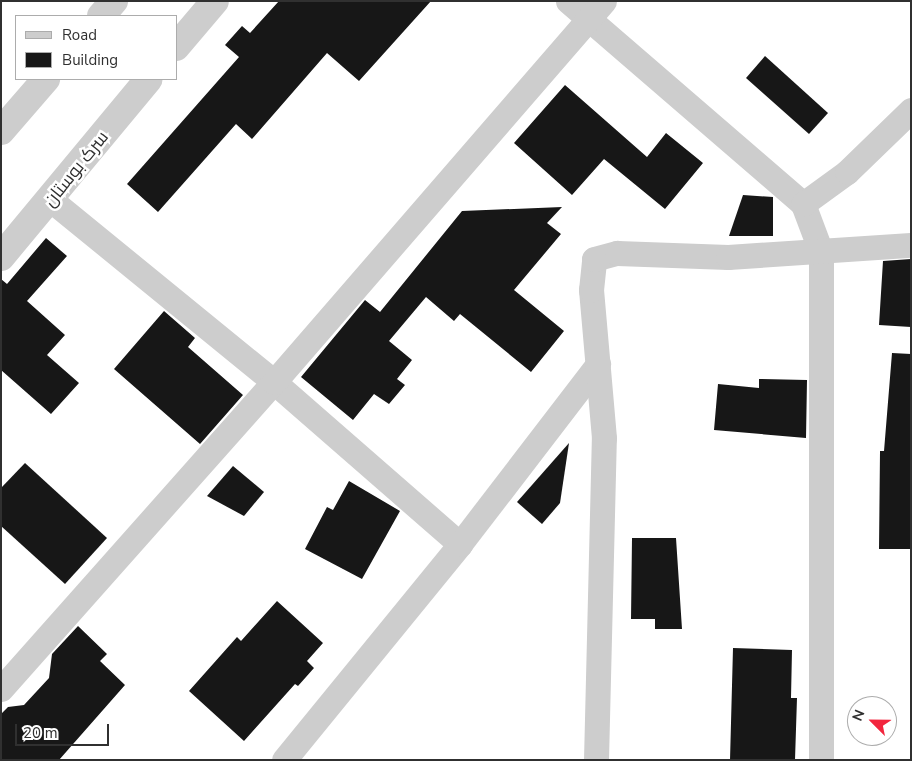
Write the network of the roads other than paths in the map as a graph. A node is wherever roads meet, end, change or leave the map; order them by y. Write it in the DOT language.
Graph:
graph roads {
  1 [pos="114,1"];
  2 [pos="215,1"];
  3 [pos="568,1"];
  4 [pos="597,10"];
  5 [pos="102,15"];
  6 [pos="178,45"];
  7 [pos="45,80"];
  8 [pos="149,80"];
  9 [pos="911,110"];
  10 [pos="1,130"];
  11 [pos="51,200"];
  12 [pos="803,204"];
  13 [pos="911,245"];
  14 [pos="821,252"];
  15 [pos="1,258"];
  16 [pos="598,364"];
  17 [pos="274,382"];
  18 [pos="460,544"];
  19 [pos="1,689"];
  20 [pos="284,760"];
  21 [pos="596,760"];
  22 [pos="821,760"];
  1 -- 5 [label="street"];
  2 -- 6 [label="street"];
  3 -- 4 [label="street"];
  4 -- 12 [label="street"];
  4 -- 17 [label="street"];
  7 -- 10 [label="street"];
  8 -- 11 [label="street, سرک بوستان"];
  9 -- 12 [label="street"];
  11 -- 15 [label="street, سرک بوستان"];
  11 -- 17 [label="street"];
  12 -- 14 [label="street"];
  13 -- 14 [label="street"];
  14 -- 16 [label="street"];
  14 -- 22 [label="street"];
  16 -- 18 [label="street"];
  16 -- 21 [label="street"];
  17 -- 18 [label="street"];
  17 -- 19 [label="street"];
  18 -- 20 [label="street"];
}
